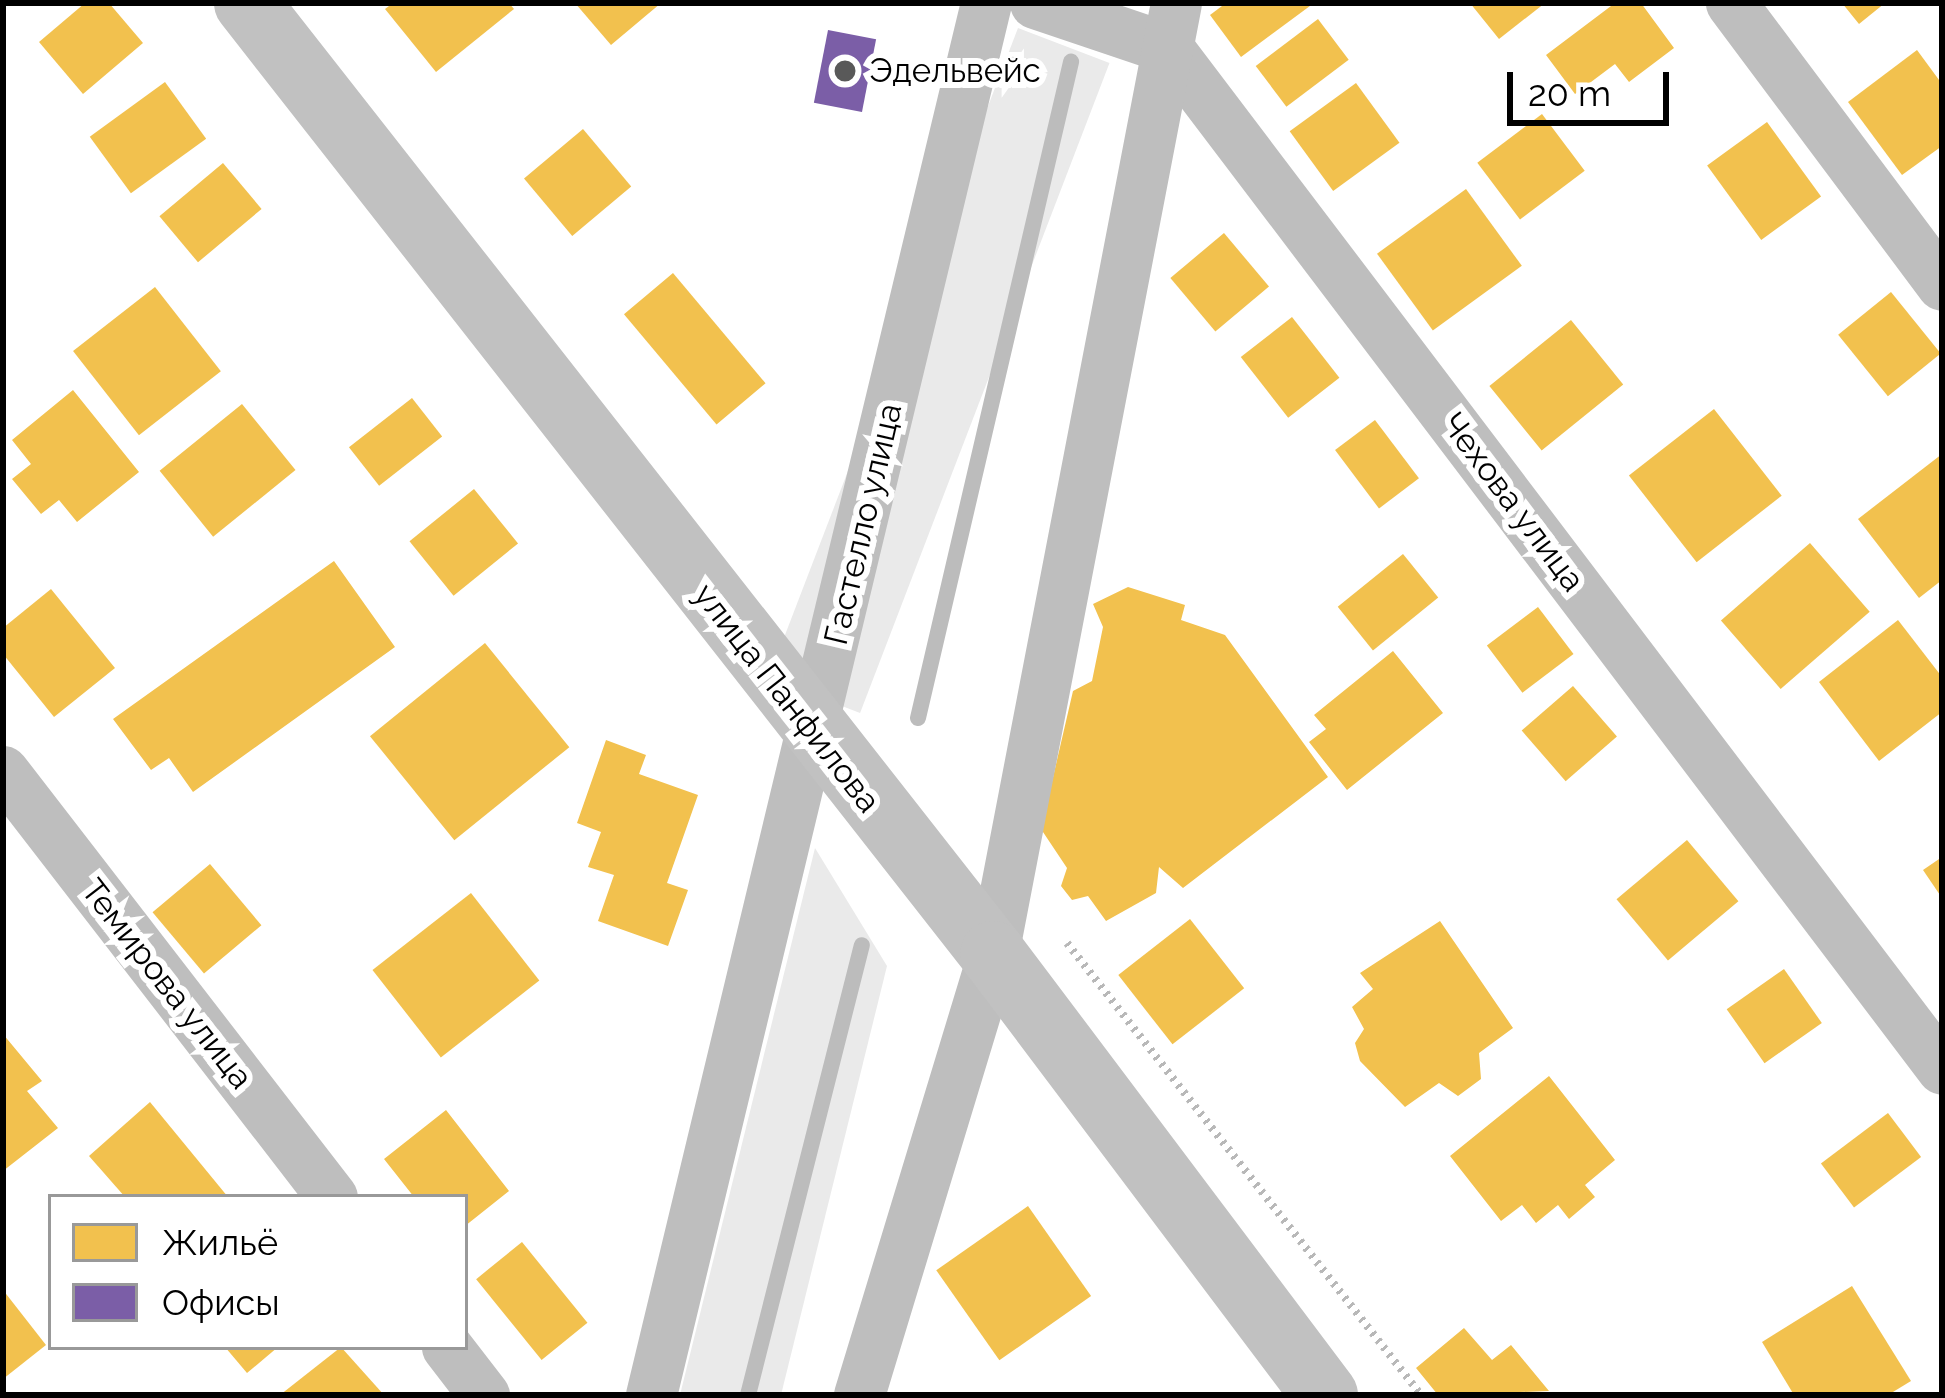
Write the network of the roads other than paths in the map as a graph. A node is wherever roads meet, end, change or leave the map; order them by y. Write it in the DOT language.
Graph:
graph roads {
  1 [pos="247,3"];
  2 [pos="986,3"];
  3 [pos="1035,3"];
  4 [pos="1731,3"];
  5 [pos="1172,26"];
  6 [pos="1942,285"];
  7 [pos="813,734"];
  8 [pos="3,771"];
  9 [pos="993,954"];
  10 [pos="1942,1069"];
  11 [pos="330,1194"];
  12 [pos="449,1350"];
  13 [pos="484,1395"];
  14 [pos="651,1395"];
  15 [pos="859,1395"];
  16 [pos="1325,1395"];
  1 -- 7 [label="street, улица Панфилова"];
  2 -- 7 [label="street, Гастелло улица"];
  3 -- 5 [label="street"];
  4 -- 6 [label="street"];
  5 -- 9 [label="street"];
  5 -- 10 [label="street, Чехова улица"];
  7 -- 9 [label="street, улица Панфилова"];
  7 -- 14 [label="street, Гастелло улица"];
  8 -- 11 [label="street, Темирова улица"];
  9 -- 15 [label="street"];
  9 -- 16 [label="street, улица Панфилова"];
  12 -- 13 [label="street"];
}
